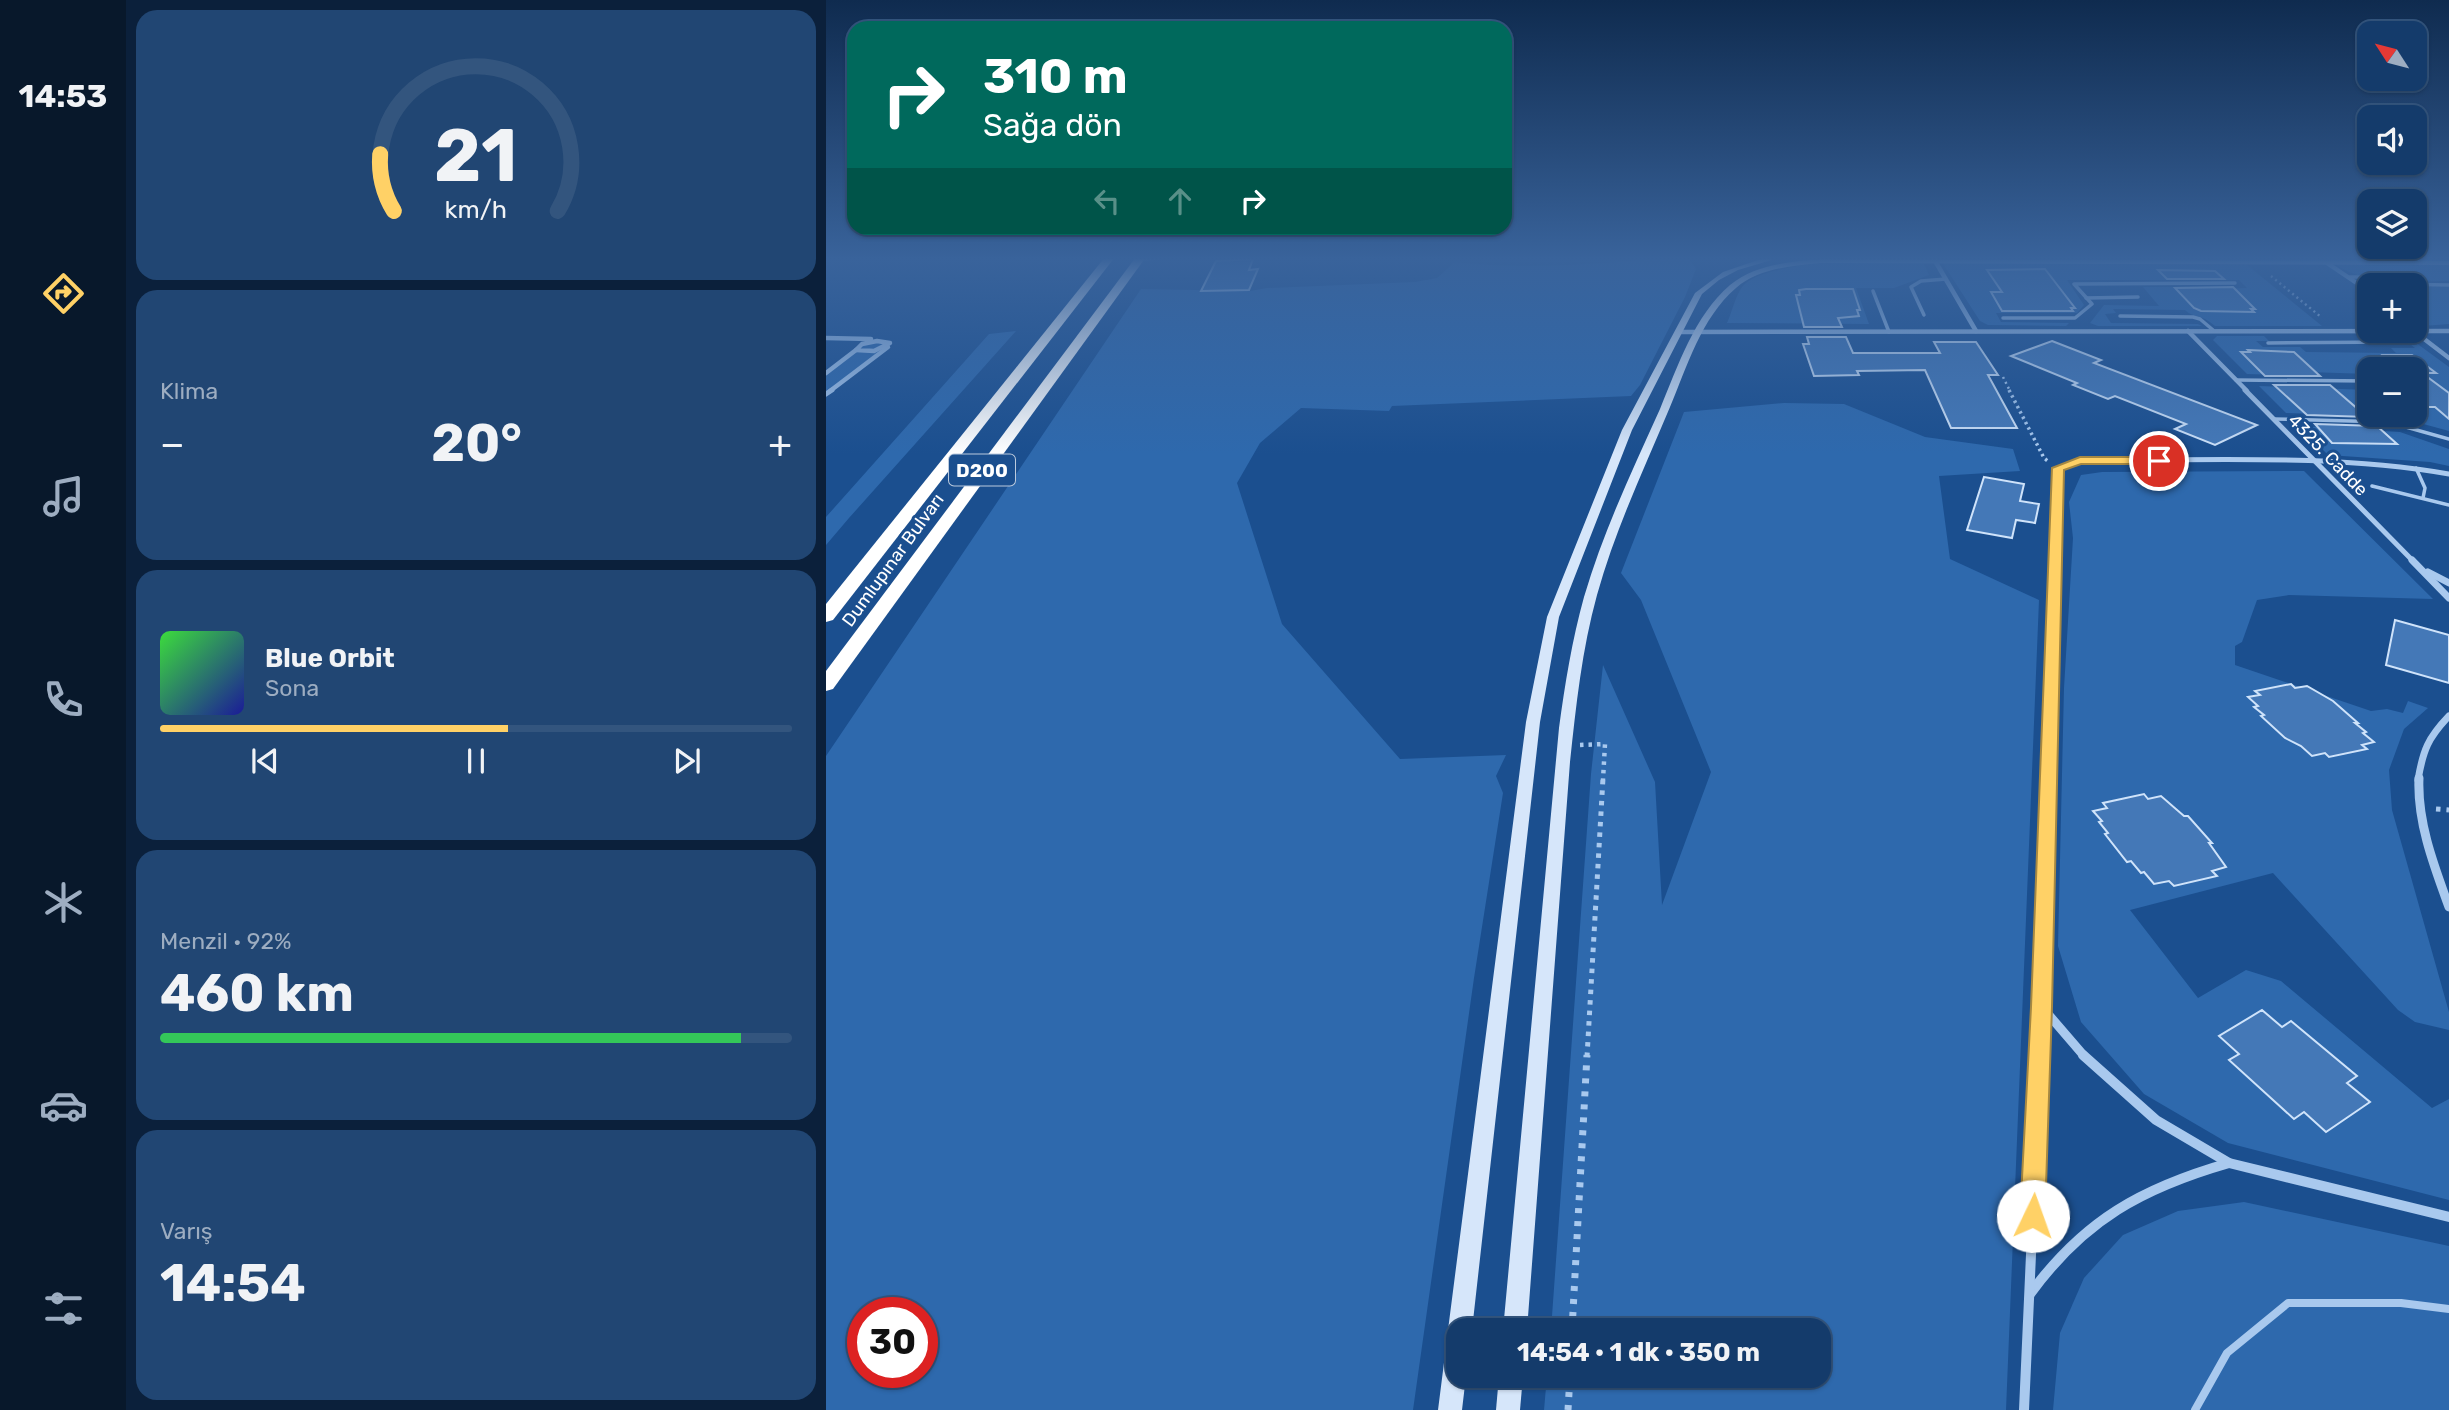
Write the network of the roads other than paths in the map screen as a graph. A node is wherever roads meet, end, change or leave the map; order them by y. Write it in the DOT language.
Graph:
graph roads {
  1 [pos="1058,323"];
  2 [pos="1091,323"];
  3 [pos="1684,323"];
  4 [pos="1705,323"];
  5 [pos="1886,323"];
  6 [pos="1971,323"];
  7 [pos="2078,323"];
  8 [pos="2204,323"];
  9 [pos="2188,330"];
  10 [pos="2213,330"];
  11 [pos="1889,331"];
  12 [pos="1976,331"];
  13 [pos="2082,331"];
  14 [pos="2357,331"];
  15 [pos="2427,331"];
  16 [pos="2449,331"];
  17 [pos="1679,332"];
  18 [pos="1698,332"];
  19 [pos="827,338"];
  20 [pos="2427,341"];
  21 [pos="2357,342"];
  22 [pos="2268,343"];
  23 [pos="887,344"];
  24 [pos="857,348"];
  25 [pos="2449,358"];
  26 [pos="826,373"];
  27 [pos="2236,380"];
  28 [pos="2357,381"];
  29 [pos="826,394"];
  30 [pos="2274,419"];
  31 [pos="2449,439"];
  32 [pos="2315,462"];
  33 [pos="2416,468"];
  34 [pos="2449,474"];
  35 [pos="2372,486"];
  36 [pos="2423,498"];
  37 [pos="2449,505"];
  38 [pos="2421,569"];
  39 [pos="2449,583"];
  40 [pos="2449,598"];
  41 [pos="826,616"];
  42 [pos="826,685"];
  43 [pos="2449,716"];
  44 [pos="2449,907"];
  45 [pos="2042,1007"];
  46 [pos="2229,1163"];
  47 [pos="2449,1217"];
  48 [pos="2029,1294"];
  49 [pos="2449,1309"];
  50 [pos="1461,1318"];
  51 [pos="1516,1318"];
  52 [pos="1453,1388"];
  53 [pos="1510,1388"];
  54 [pos="1450,1410"];
  55 [pos="1508,1410"];
  56 [pos="2024,1410"];
  57 [pos="2195,1410"];
  1 -- 41 [label="highway, Dumlupınar Bulvarı / D200"];
  2 -- 42 [label="highway, Dumlupınar Bulvarı / D200"];
  3 -- 17 [label="street"];
  4 -- 18 [label="street"];
  5 -- 11 [label="lane"];
  6 -- 12 [label="street"];
  7 -- 13 [label="lane"];
  8 -- 10 [label="lane"];
  9 -- 10 [label="street"];
  9 -- 13 [label="street"];
  9 -- 27 [label="street, 4325. Cadde"];
  10 -- 14 [label="street"];
  11 -- 12 [label="street"];
  11 -- 18 [label="street"];
  12 -- 13 [label="street"];
  15 -- 16 [label="street"];
  17 -- 18 [label="street"];
  17 -- 50 [label="street"];
  18 -- 51 [label="street"];
  19 -- 23 [label="street"];
  19 -- 24 [label="street"];
  20 -- 25 [label="street"];
  21 -- 22 [label="lane"];
  23 -- 24 [label="street"];
  23 -- 24 [label="street"];
  23 -- 29 [label="street"];
  24 -- 26 [label="street"];
  27 -- 28 [label="lane"];
  27 -- 30 [label="street, 4325. Cadde"];
  30 -- 31 [label="lane"];
  30 -- 32 [label="street, 4325. Cadde"];
  32 -- 33 [label="street"];
  32 -- 38 [label="street, 4325. Cadde"];
  32 -- 45 [label="street"];
  33 -- 34 [label="street"];
  33 -- 36 [label="lane"];
  35 -- 36 [label="lane"];
  36 -- 37 [label="lane"];
  38 -- 39 [label="street"];
  38 -- 40 [label="street, 4325. Cadde"];
  43 -- 44 [label="street"];
  45 -- 46 [label="street"];
  45 -- 48 [label="street"];
  46 -- 47 [label="street"];
  46 -- 48 [label="street"];
  48 -- 56 [label="street"];
  49 -- 57 [label="lane"];
  52 -- 54 [label="street"];
  53 -- 55 [label="street"];
}
